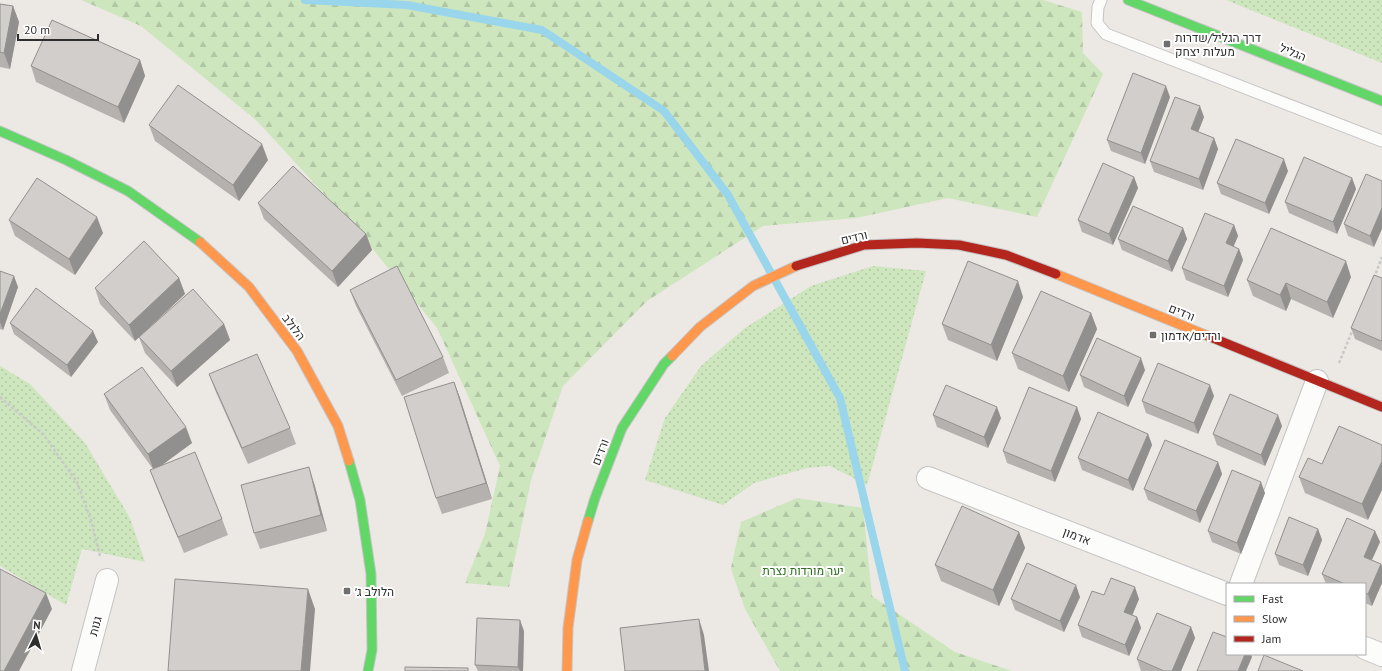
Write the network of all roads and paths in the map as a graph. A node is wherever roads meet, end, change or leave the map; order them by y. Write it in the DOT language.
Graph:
graph roads {
  1 [pos="1101,0"];
  2 [pos="1128,0"];
  3 [pos="1382,100"];
  4 [pos="0,131"];
  5 [pos="1382,142"];
  6 [pos="1382,257"];
  7 [pos="1373,278"];
  8 [pos="1353,328"];
  9 [pos="1324,383"];
  10 [pos="0,397"];
  11 [pos="1382,407"];
  12 [pos="928,478"];
  13 [pos="106,580"];
  14 [pos="1241,583"];
  15 [pos="1226,594"];
  16 [pos="1366,648"];
  17 [pos="1382,655"];
  18 [pos="83,671"];
  19 [pos="368,671"];
  20 [pos="567,671"];
  1 -- 5 [label="lane"];
  2 -- 3 [label="street, הגליל"];
  4 -- 19 [label="street, הלולב"];
  6 -- 7 [label="path"];
  8 -- 9 [label="path"];
  9 -- 11 [label="street, ורדים"];
  9 -- 14 [label="street"];
  9 -- 20 [label="street, ורדים"];
  10 -- 13 [label="path"];
  12 -- 15 [label="street, אדמון"];
  13 -- 18 [label="street, גנות"];
  16 -- 17 [label="street"];
}
